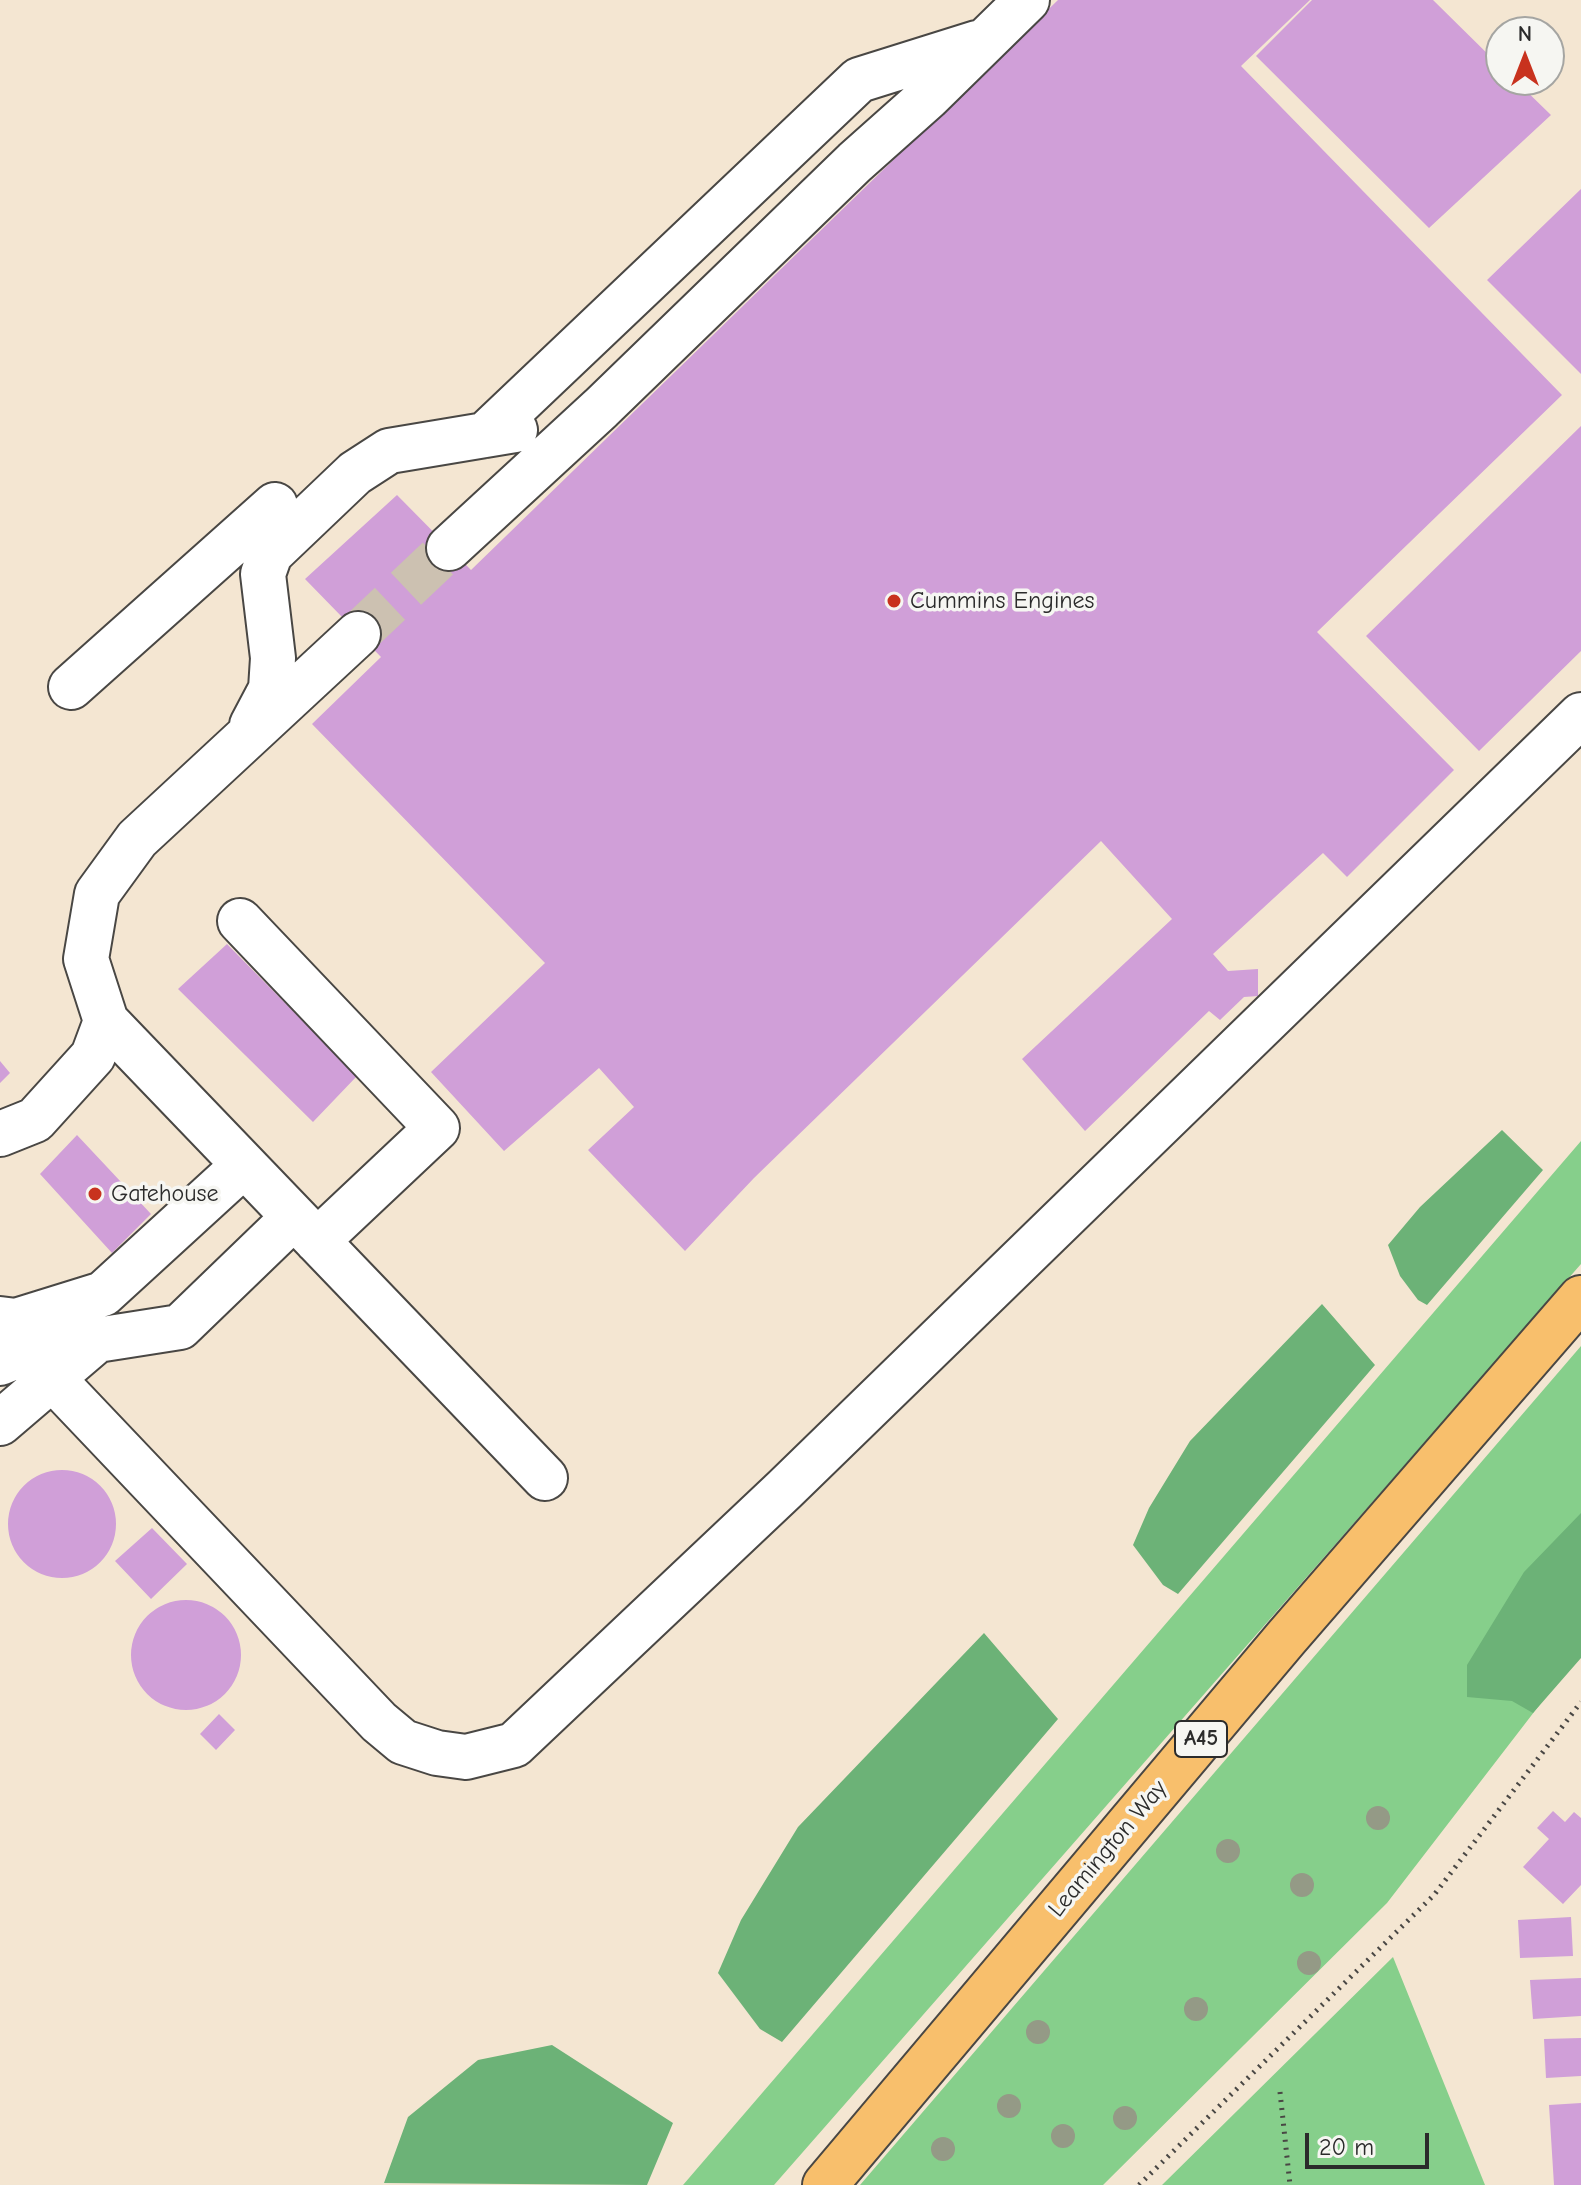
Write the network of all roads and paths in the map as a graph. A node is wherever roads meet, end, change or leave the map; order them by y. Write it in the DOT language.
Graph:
graph roads {
  1 [pos="1027,0"];
  2 [pos="987,40"];
  3 [pos="601,408"];
  4 [pos="485,435"];
  5 [pos="274,504"];
  6 [pos="492,509"];
  7 [pos="449,548"];
  8 [pos="358,634"];
  9 [pos="71,687"];
  10 [pos="1581,715"];
  11 [pos="231,752"];
  12 [pos="240,921"];
  13 [pos="106,1021"];
  14 [pos="18,1127"];
  15 [pos="244,1165"];
  16 [pos="306,1229"];
  17 [pos="1581,1298"];
  18 [pos="0,1319"];
  19 [pos="30,1352"];
  20 [pos="0,1423"];
  21 [pos="545,1478"];
  22 [pos="1581,1702"];
  23 [pos="1280,2092"];
  24 [pos="825,2185"];
  25 [pos="1139,2185"];
  26 [pos="1290,2185"];
  1 -- 2 [label="lane"];
  2 -- 3 [label="lane"];
  2 -- 4 [label="lane"];
  3 -- 4 [label="lane"];
  3 -- 6 [label="lane"];
  4 -- 5 [label="lane"];
  4 -- 6 [label="lane"];
  5 -- 9 [label="lane"];
  5 -- 11 [label="lane"];
  6 -- 7 [label="lane"];
  8 -- 11 [label="lane"];
  10 -- 19 [label="lane"];
  11 -- 13 [label="lane"];
  12 -- 16 [label="lane"];
  13 -- 14 [label="lane"];
  13 -- 15 [label="lane"];
  15 -- 16 [label="lane"];
  15 -- 19 [label="lane"];
  16 -- 19 [label="lane"];
  16 -- 21 [label="lane"];
  17 -- 24 [label="highway, Leamington Way / A45"];
  18 -- 19 [label="lane"];
  19 -- 20 [label="lane"];
  22 -- 25 [label="path"];
  23 -- 26 [label="path"];
}
